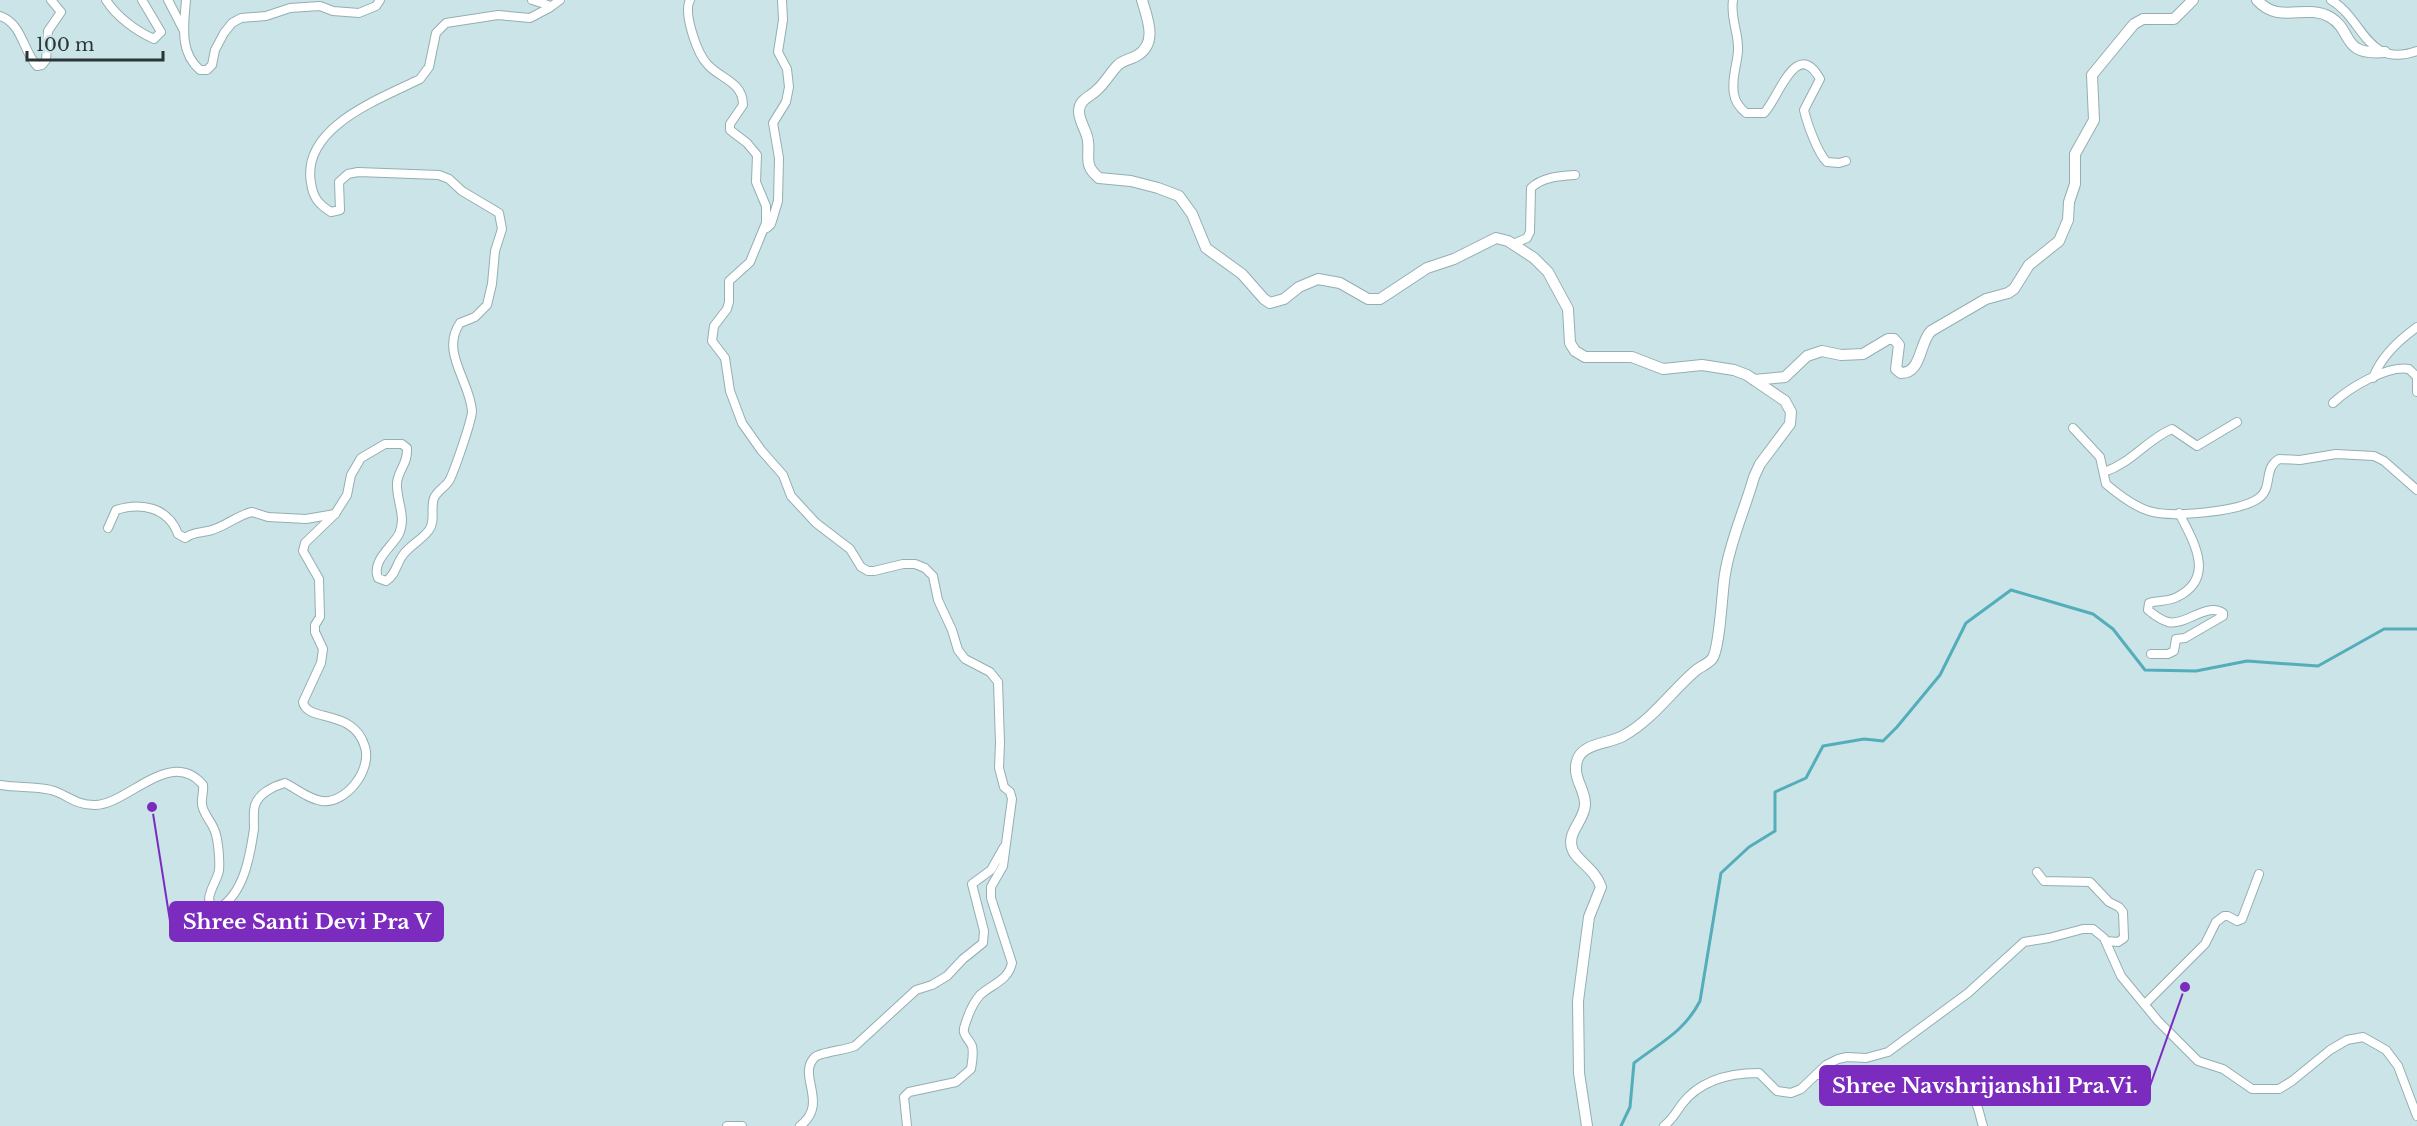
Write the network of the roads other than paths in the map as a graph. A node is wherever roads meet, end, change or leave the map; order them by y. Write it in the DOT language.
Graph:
graph roads {
  1 [pos="51,0"];
  2 [pos="106,0"];
  3 [pos="142,0"];
  4 [pos="168,0"];
  5 [pos="186,0"];
  6 [pos="380,0"];
  7 [pos="532,0"];
  8 [pos="560,0"];
  9 [pos="690,0"];
  10 [pos="782,0"];
  11 [pos="1142,0"];
  12 [pos="1733,0"];
  13 [pos="2193,0"];
  14 [pos="2257,0"];
  15 [pos="2331,0"];
  16 [pos="549,8"];
  17 [pos="0,16"];
  18 [pos="184,32"];
  19 [pos="2417,51"];
  20 [pos="2385,52"];
  21 [pos="1846,161"];
  22 [pos="1575,175"];
  23 [pos="762,232"];
  24 [pos="1514,244"];
  25 [pos="2417,327"];
  26 [pos="2417,376"];
  27 [pos="2373,378"];
  28 [pos="1754,380"];
  29 [pos="2417,392"];
  30 [pos="2333,402"];
  31 [pos="2237,423"];
  32 [pos="2073,428"];
  33 [pos="2104,472"];
  34 [pos="2417,490"];
  35 [pos="2179,513"];
  36 [pos="335,514"];
  37 [pos="108,528"];
  38 [pos="2151,654"];
  39 [pos="0,785"];
  40 [pos="1004,846"];
  41 [pos="2037,872"];
  42 [pos="2259,874"];
  43 [pos="2106,941"];
  44 [pos="2145,1004"];
  45 [pos="1817,1075"];
  46 [pos="2417,1116"];
  47 [pos="727,1126"];
  48 [pos="742,1126"];
  49 [pos="800,1126"];
  50 [pos="907,1126"];
  51 [pos="1587,1126"];
  52 [pos="1664,1126"];
  53 [pos="1983,1126"];
  1 -- 17 [label="street"];
  2 -- 3 [label="street"];
  4 -- 18 [label="street"];
  5 -- 18 [label="street"];
  6 -- 18 [label="street"];
  7 -- 16 [label="street"];
  8 -- 16 [label="street"];
  9 -- 23 [label="street"];
  10 -- 23 [label="street"];
  11 -- 24 [label="street"];
  12 -- 21 [label="street"];
  13 -- 28 [label="street"];
  14 -- 20 [label="street"];
  15 -- 20 [label="street"];
  16 -- 36 [label="street"];
  19 -- 20 [label="street"];
  22 -- 24 [label="street"];
  23 -- 40 [label="street"];
  24 -- 28 [label="street"];
  25 -- 27 [label="street"];
  26 -- 27 [label="street"];
  26 -- 29 [label="street"];
  27 -- 30 [label="street"];
  28 -- 51 [label="street"];
  31 -- 33 [label="street"];
  32 -- 33 [label="street"];
  33 -- 35 [label="street"];
  34 -- 35 [label="street"];
  35 -- 38 [label="street"];
  36 -- 37 [label="street"];
  36 -- 39 [label="street"];
  40 -- 49 [label="street"];
  40 -- 50 [label="street"];
  41 -- 43 [label="street"];
  42 -- 44 [label="street"];
  43 -- 44 [label="street"];
  43 -- 45 [label="street"];
  44 -- 46 [label="street"];
  45 -- 52 [label="street"];
  45 -- 53 [label="street"];
  47 -- 48 [label="street"];
}
